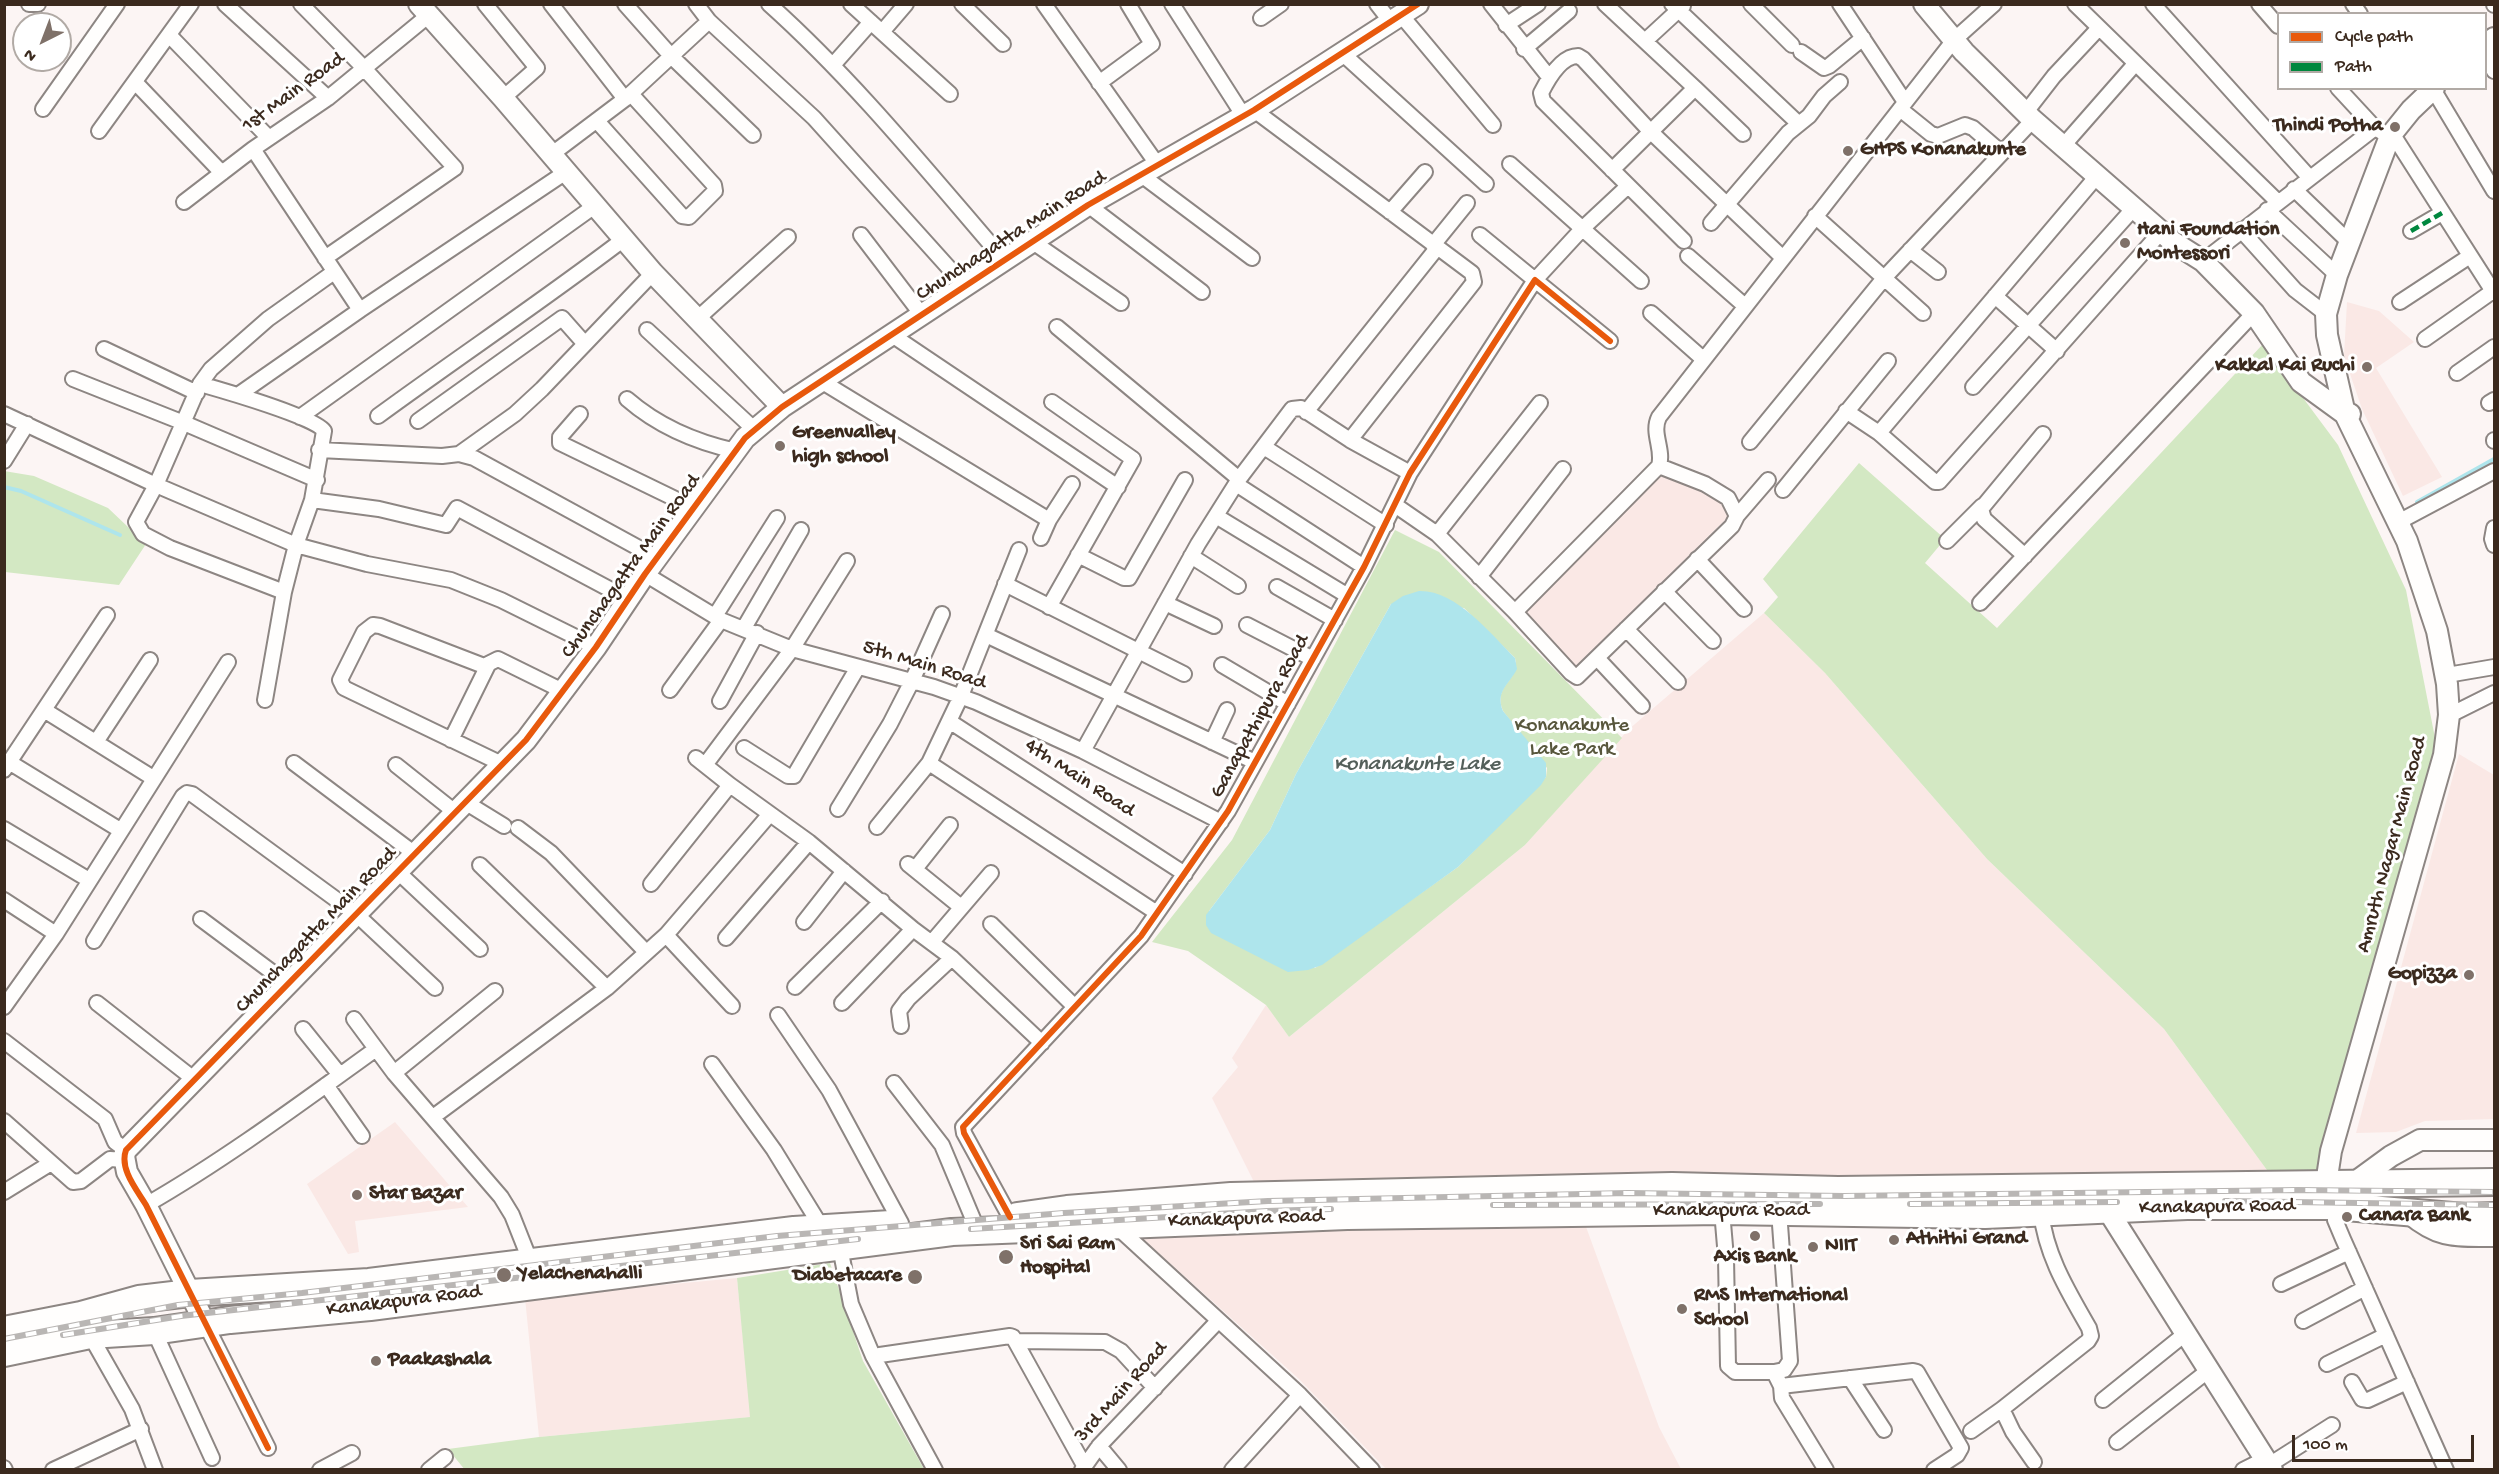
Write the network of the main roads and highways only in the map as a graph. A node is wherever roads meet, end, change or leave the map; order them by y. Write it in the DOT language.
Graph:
graph roads {
  1 [pos="2494,1182"];
  2 [pos="2335,1193"];
  3 [pos="1112,1215"];
  4 [pos="2494,1216"];
  5 [pos="833,1234"];
  6 [pos="4,1330"];
  7 [pos="4,1353"];
  1 -- 2 [label="highway, Kanakapura Road"];
  2 -- 3 [label="highway, Kanakapura Road"];
  2 -- 3 [label="highway, Kanakapura Road"];
  2 -- 4 [label="highway, Kanakapura Road"];
  3 -- 5 [label="highway, Kanakapura Road"];
  3 -- 5 [label="highway, Kanakapura Road"];
  5 -- 6 [label="highway, Kanakapura Road"];
  5 -- 7 [label="highway, Kanakapura Road"];
}
